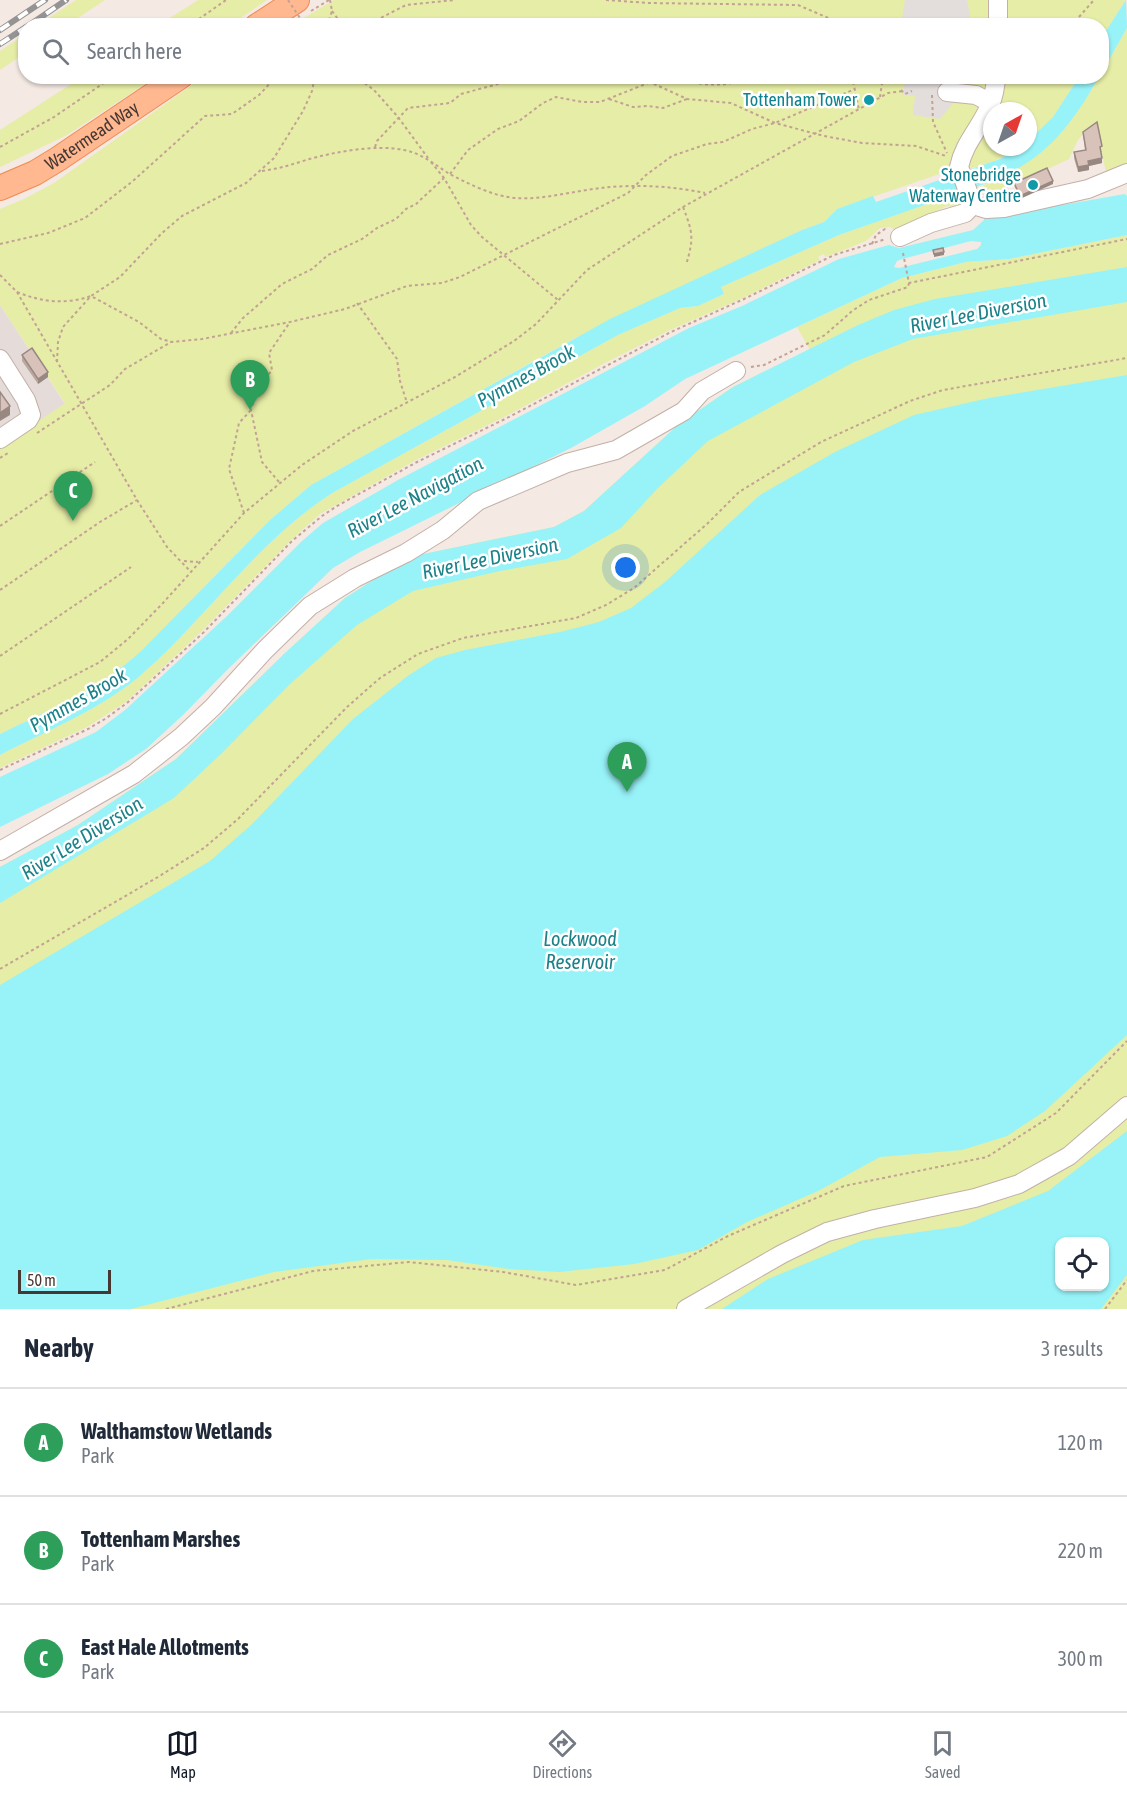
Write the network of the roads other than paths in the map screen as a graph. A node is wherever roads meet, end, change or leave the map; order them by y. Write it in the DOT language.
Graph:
graph roads {
  1 [pos="998,0"];
  2 [pos="303,10"];
  3 [pos="280,18"];
  4 [pos="998,18"];
  5 [pos="169,84"];
  6 [pos="999,84"];
  7 [pos="940,88"];
  8 [pos="989,102"];
  9 [pos="991,102"];
  10 [pos="983,122"];
  11 [pos="1127,173"];
  12 [pos="0,188"];
  13 [pos="971,198"];
  14 [pos="897,235"];
  15 [pos="0,359"];
  16 [pos="736,371"];
  17 [pos="4,445"];
  18 [pos="0,851"];
  19 [pos="1127,1106"];
  20 [pos="686,1309"];
  1 -- 4 [label="lane"];
  2 -- 3 [label="main road"];
  5 -- 12 [label="main road, Watermead Way"];
  6 -- 9 [label="lane"];
  7 -- 8 [label="lane"];
  10 -- 13 [label="lane"];
  11 -- 13 [label="lane"];
  13 -- 14 [label="lane"];
  15 -- 17 [label="lane"];
  16 -- 18 [label="lane"];
  19 -- 20 [label="lane"];
}
